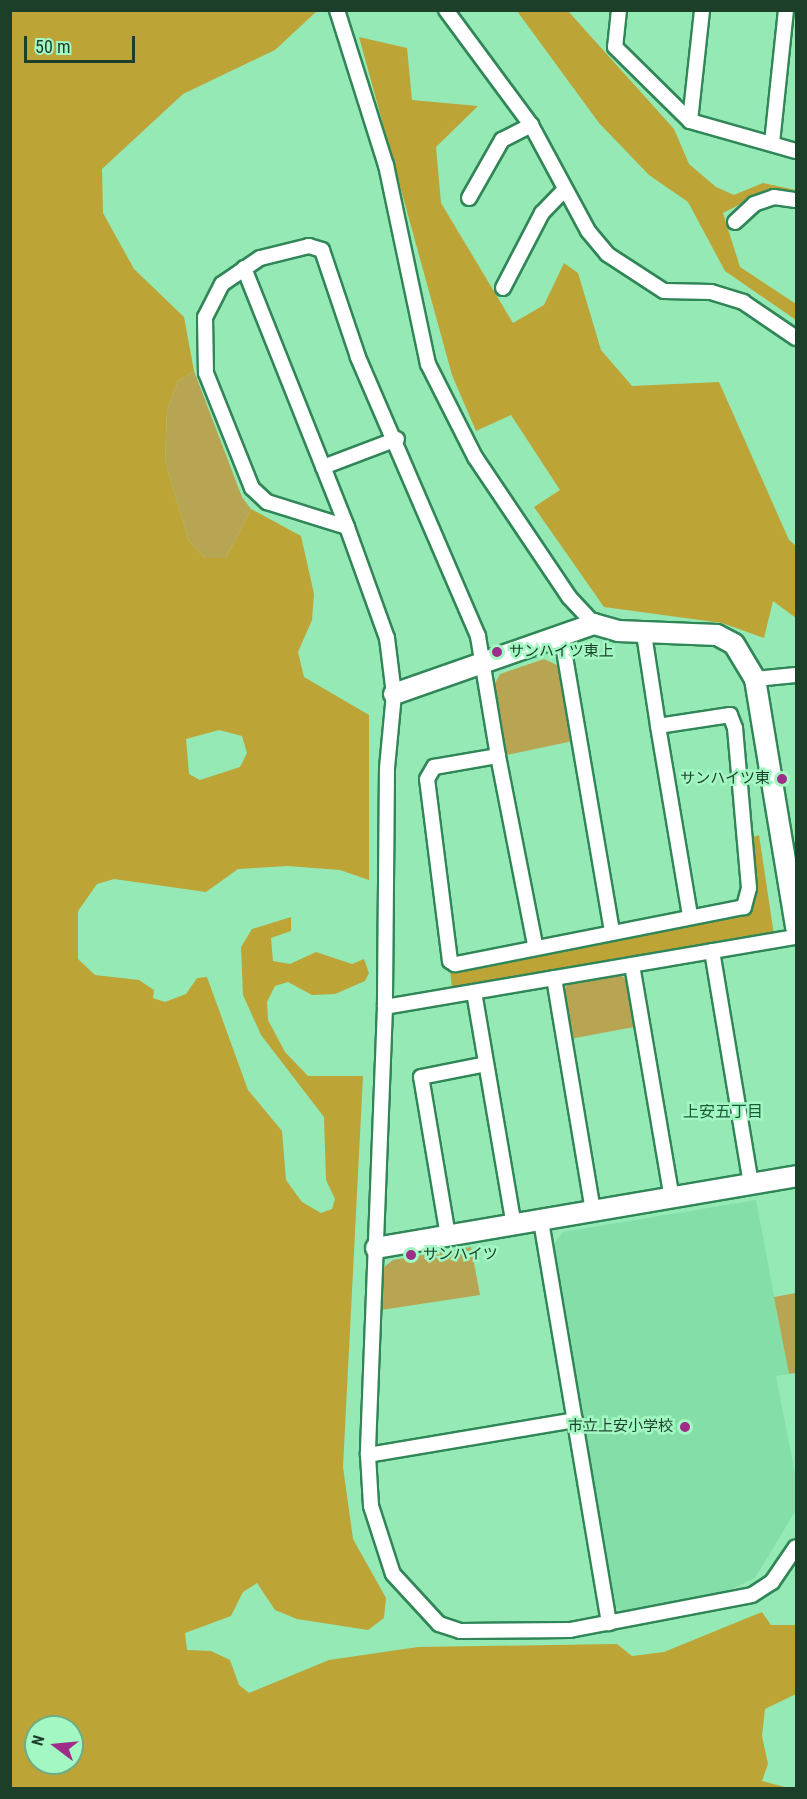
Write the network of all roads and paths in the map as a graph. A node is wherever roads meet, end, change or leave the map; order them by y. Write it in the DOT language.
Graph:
graph roads {
  1 [pos="337,10"];
  2 [pos="446,10"];
  3 [pos="619,10"];
  4 [pos="702,10"];
  5 [pos="786,10"];
  6 [pos="690,121"];
  7 [pos="531,124"];
  8 [pos="772,143"];
  9 [pos="796,151"];
  10 [pos="565,189"];
  11 [pos="469,198"];
  12 [pos="796,200"];
  13 [pos="735,222"];
  14 [pos="244,268"];
  15 [pos="503,288"];
  16 [pos="796,338"];
  17 [pos="397,439"];
  18 [pos="323,467"];
  19 [pos="347,527"];
  20 [pos="594,624"];
  21 [pos="644,634"];
  22 [pos="561,639"];
  23 [pos="482,664"];
  24 [pos="796,675"];
  25 [pos="755,679"];
  26 [pos="394,694"];
  27 [pos="658,726"];
  28 [pos="498,756"];
  29 [pos="690,915"];
  30 [pos="796,928"];
  31 [pos="612,930"];
  32 [pos="796,937"];
  33 [pos="535,944"];
  34 [pos="712,951"];
  35 [pos="632,965"];
  36 [pos="554,978"];
  37 [pos="474,992"];
  38 [pos="385,1006"];
  39 [pos="486,1064"];
  40 [pos="796,1176"];
  41 [pos="751,1184"];
  42 [pos="672,1198"];
  43 [pos="593,1212"];
  44 [pos="542,1221"];
  45 [pos="514,1226"];
  46 [pos="448,1236"];
  47 [pos="376,1248"];
  48 [pos="575,1420"];
  49 [pos="368,1455"];
  50 [pos="796,1547"];
  51 [pos="609,1623"];
  1 -- 20 [label="street"];
  2 -- 7 [label="street"];
  3 -- 6 [label="street"];
  4 -- 6 [label="street"];
  5 -- 8 [label="street"];
  6 -- 8 [label="street"];
  7 -- 10 [label="street"];
  7 -- 11 [label="street"];
  8 -- 9 [label="street"];
  10 -- 15 [label="street"];
  10 -- 16 [label="street"];
  12 -- 13 [label="street"];
  14 -- 17 [label="street"];
  14 -- 18 [label="street"];
  14 -- 19 [label="street"];
  17 -- 18 [label="street"];
  17 -- 23 [label="street"];
  18 -- 19 [label="street"];
  19 -- 26 [label="street"];
  20 -- 21 [label="street"];
  20 -- 22 [label="street"];
  21 -- 25 [label="street"];
  21 -- 27 [label="street"];
  22 -- 23 [label="street"];
  22 -- 31 [label="street"];
  23 -- 26 [label="street"];
  23 -- 28 [label="street"];
  24 -- 25 [label="street"];
  25 -- 30 [label="street"];
  26 -- 38 [label="street"];
  27 -- 29 [label="street"];
  27 -- 29 [label="street"];
  28 -- 33 [label="street"];
  28 -- 33 [label="street"];
  29 -- 31 [label="street"];
  31 -- 33 [label="street"];
  32 -- 34 [label="street"];
  34 -- 35 [label="street"];
  34 -- 41 [label="street"];
  35 -- 36 [label="street"];
  35 -- 42 [label="street"];
  36 -- 37 [label="street"];
  36 -- 43 [label="street"];
  37 -- 38 [label="street"];
  37 -- 39 [label="street"];
  38 -- 47 [label="street"];
  39 -- 45 [label="street"];
  39 -- 46 [label="street"];
  40 -- 41 [label="street"];
  41 -- 42 [label="street"];
  42 -- 43 [label="street"];
  43 -- 44 [label="street"];
  44 -- 45 [label="street"];
  44 -- 48 [label="street"];
  45 -- 46 [label="street"];
  46 -- 47 [label="street"];
  47 -- 49 [label="street"];
  48 -- 49 [label="street"];
  48 -- 51 [label="street"];
  49 -- 51 [label="street"];
  50 -- 51 [label="street"];
}
